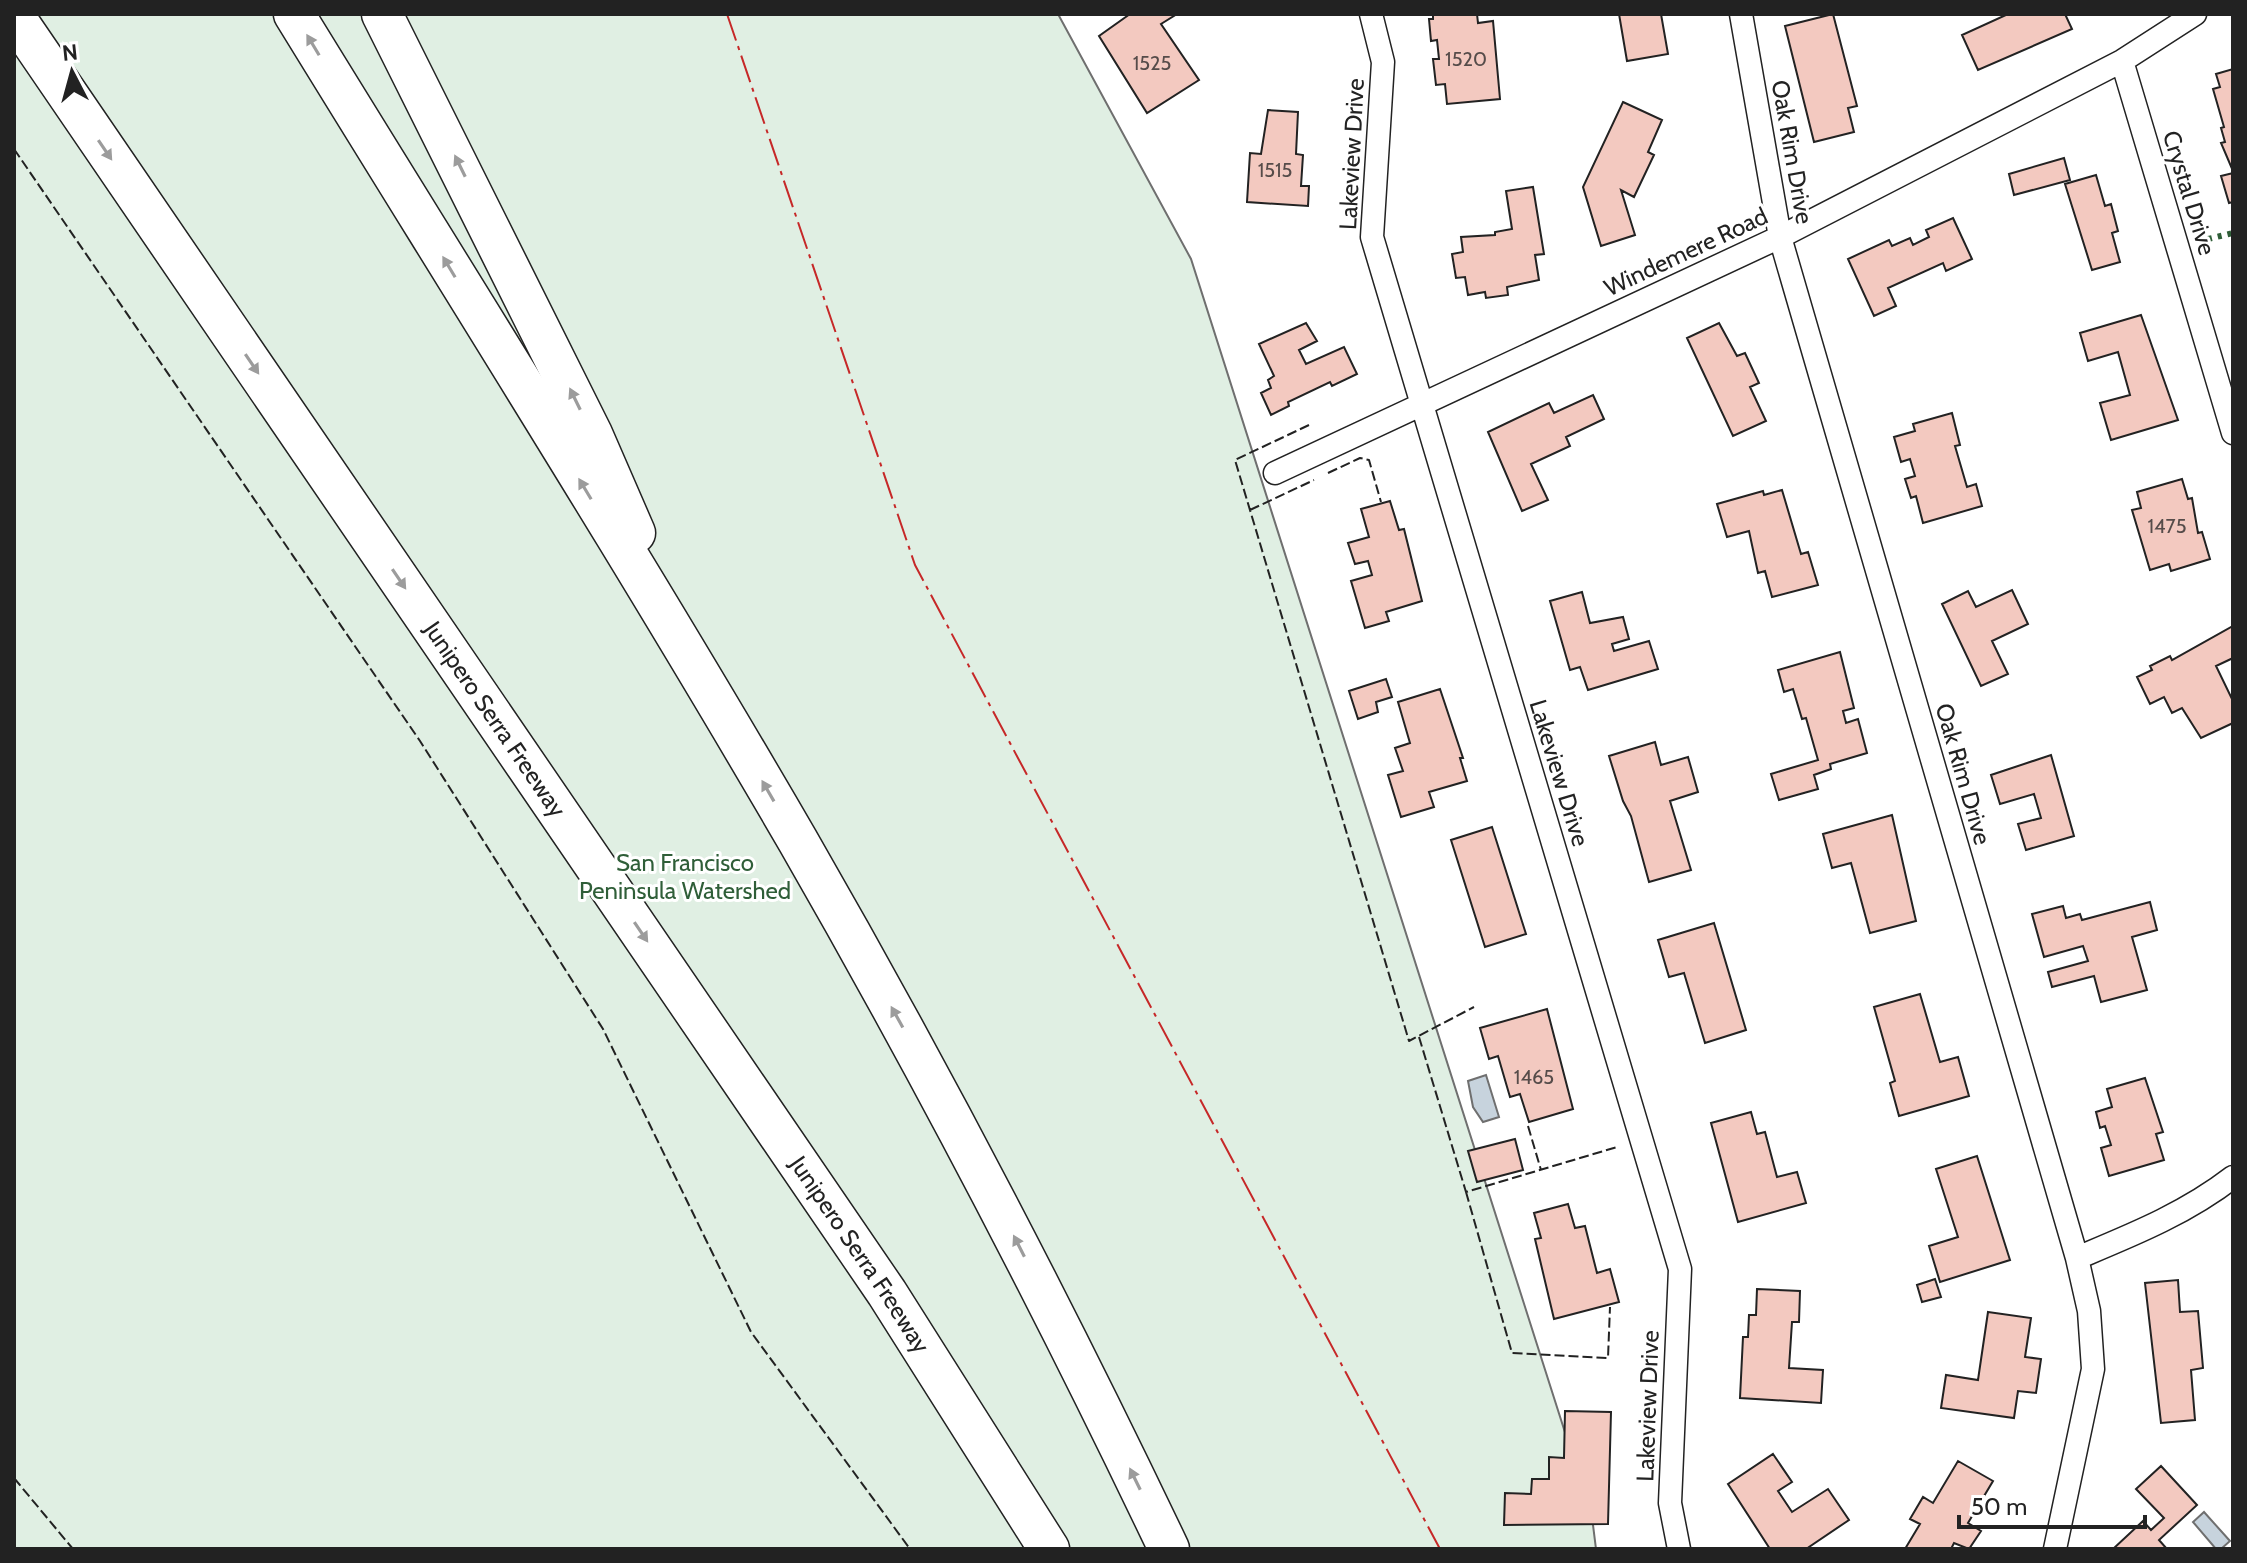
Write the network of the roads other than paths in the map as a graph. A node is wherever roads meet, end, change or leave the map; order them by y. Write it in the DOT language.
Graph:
graph roads {
  1 [pos="294,14"];
  2 [pos="382,14"];
  3 [pos="1371,14"];
  4 [pos="1741,14"];
  5 [pos="2195,14"];
  6 [pos="14,16"];
  7 [pos="2122,61"];
  8 [pos="1780,237"];
  9 [pos="1421,403"];
  10 [pos="2233,433"];
  11 [pos="1275,473"];
  12 [pos="684,651"];
  13 [pos="2233,1177"];
  14 [pos="2077,1258"];
  15 [pos="1049,1549"];
  16 [pos="1169,1549"];
  17 [pos="1679,1549"];
  18 [pos="2055,1549"];
  12 -- 1 [label="highway, one-way"];
  12 -- 2 [label="highway, one-way"];
  3 -- 9 [label="street, Lakeview Drive"];
  4 -- 8 [label="street, Oak Rim Drive"];
  5 -- 7 [label="street, Windemere Road"];
  6 -- 15 [label="highway, Junipero Serra Freeway, one-way"];
  7 -- 8 [label="street, Windemere Road"];
  7 -- 10 [label="street, Crystal Drive"];
  8 -- 9 [label="street, Windemere Road"];
  8 -- 14 [label="street, Oak Rim Drive"];
  9 -- 11 [label="street, Windemere Road"];
  9 -- 17 [label="street, Lakeview Drive"];
  16 -- 12 [label="highway, one-way"];
  13 -- 14 [label="street"];
  14 -- 18 [label="street, Oak Rim Drive"];
}
